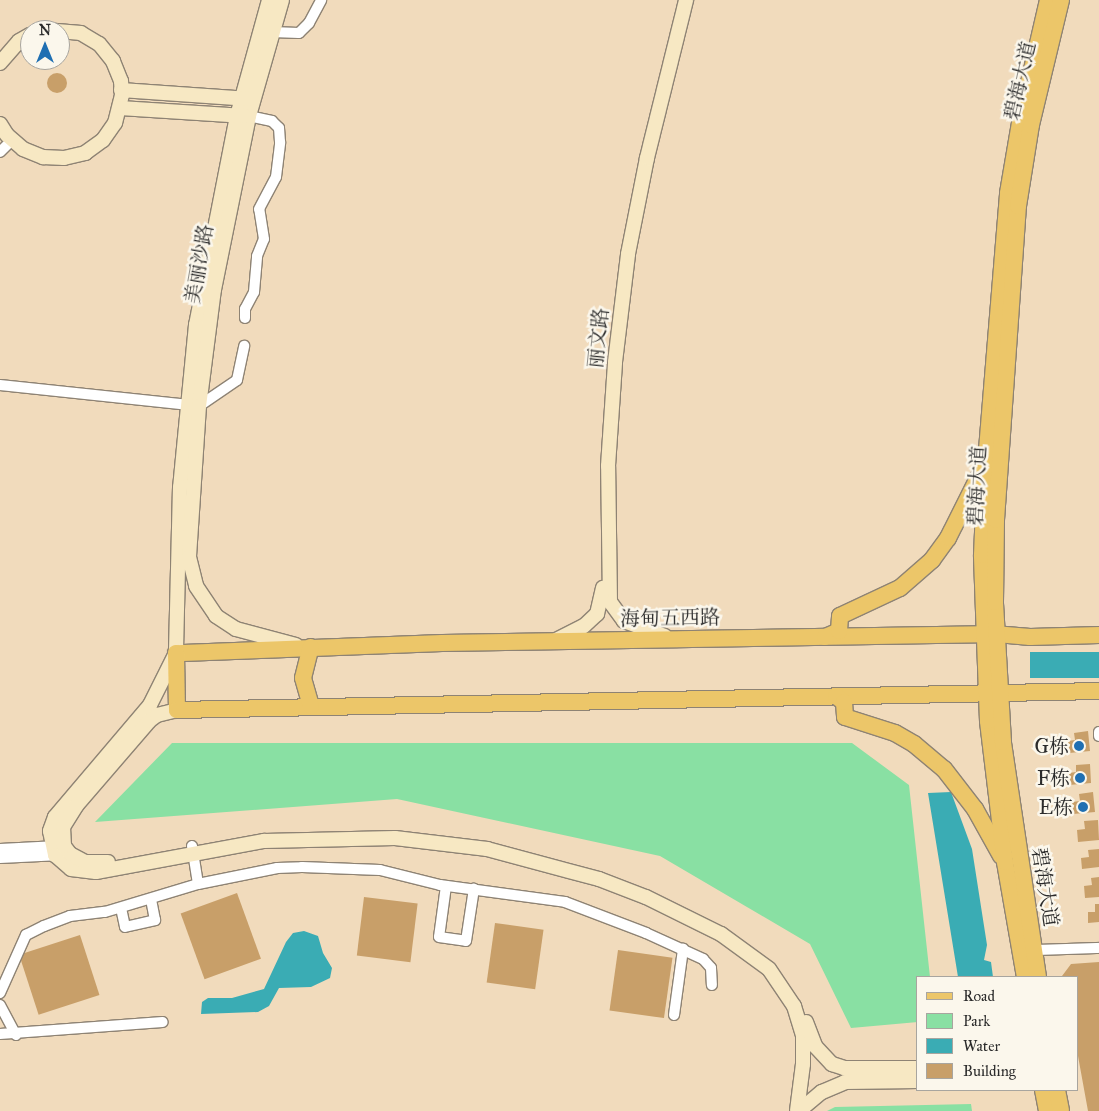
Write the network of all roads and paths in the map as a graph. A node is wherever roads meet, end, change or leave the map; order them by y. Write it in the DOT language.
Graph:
graph roads {
  1 [pos="270,0"];
  2 [pos="282,0"];
  3 [pos="321,0"];
  4 [pos="680,0"];
  5 [pos="686,0"];
  6 [pos="1048,0"];
  7 [pos="1061,0"];
  8 [pos="70,30"];
  9 [pos="272,32"];
  10 [pos="20,40"];
  11 [pos="0,64"];
  12 [pos="121,90"];
  13 [pos="197,96"];
  14 [pos="247,98"];
  15 [pos="120,108"];
  16 [pos="195,113"];
  17 [pos="243,116"];
  18 [pos="0,124"];
  19 [pos="12,140"];
  20 [pos="0,152"];
  21 [pos="246,318"];
  22 [pos="244,346"];
  23 [pos="0,385"];
  24 [pos="192,405"];
  25 [pos="986,462"];
  26 [pos="183,540"];
  27 [pos="990,634"];
  28 [pos="1099,636"];
  29 [pos="825,637"];
  30 [pos="680,640"];
  31 [pos="551,642"];
  32 [pos="308,647"];
  33 [pos="176,653"];
  34 [pos="1099,691"];
  35 [pos="993,693"];
  36 [pos="836,696"];
  37 [pos="303,706"];
  38 [pos="177,710"];
  39 [pos="192,849"];
  40 [pos="0,850"];
  41 [pos="60,850"];
  42 [pos="0,858"];
  43 [pos="1005,862"];
  44 [pos="198,884"];
  45 [pos="446,886"];
  46 [pos="474,889"];
  47 [pos="151,900"];
  48 [pos="121,908"];
  49 [pos="1099,948"];
  50 [pos="683,949"];
  51 [pos="1034,950"];
  52 [pos="1025,976"];
  53 [pos="1038,976"];
  54 [pos="712,985"];
  55 [pos="0,993"];
  56 [pos="0,1005"];
  57 [pos="674,1015"];
  58 [pos="163,1022"];
  59 [pos="0,1034"];
  60 [pos="16,1035"];
  61 [pos="916,1068"];
  62 [pos="916,1081"];
  63 [pos="1043,1091"];
  64 [pos="1057,1091"];
  65 [pos="798,1111"];
  66 [pos="1047,1111"];
  67 [pos="1061,1111"];
  1 -- 14 [label="street, 美丽沙路"];
  2 -- 9 [label="street, 美丽沙路"];
  3 -- 9 [label="street"];
  4 -- 31 [label="street, 丽文路"];
  5 -- 30 [label="street, 丽文路"];
  6 -- 25 [label="main road, 碧海大道"];
  7 -- 27 [label="main road, 碧海大道"];
  8 -- 12 [label="street"];
  9 -- 14 [label="street, 美丽沙路"];
  10 -- 11 [label="street"];
  12 -- 13 [label="street"];
  12 -- 15 [label="street"];
  13 -- 14 [label="street"];
  13 -- 16 [label="street"];
  14 -- 17 [label="street, 美丽沙路"];
  15 -- 16 [label="street"];
  15 -- 19 [label="street"];
  16 -- 17 [label="street"];
  17 -- 21 [label="street"];
  17 -- 24 [label="street, 美丽沙路"];
  18 -- 19 [label="street"];
  19 -- 20 [label="street"];
  22 -- 24 [label="street"];
  23 -- 24 [label="street"];
  24 -- 26 [label="street, 美丽沙路"];
  25 -- 27 [label="main road, 碧海大道"];
  25 -- 29 [label="main road"];
  26 -- 32 [label="street"];
  26 -- 33 [label="street"];
  27 -- 28 [label="main road, 海甸五西路"];
  27 -- 29 [label="main road, 海甸五西路"];
  27 -- 35 [label="main road, 碧海大道"];
  29 -- 30 [label="main road, 海甸五西路"];
  30 -- 31 [label="main road, 海甸五西路"];
  31 -- 32 [label="main road, 海甸五西路"];
  32 -- 33 [label="main road, 海甸五西路"];
  32 -- 37 [label="main road"];
  33 -- 38 [label="main road"];
  33 -- 41 [label="street"];
  34 -- 35 [label="main road"];
  35 -- 36 [label="main road"];
  35 -- 43 [label="main road, 碧海大道"];
  35 -- 51 [label="main road, 碧海大道"];
  36 -- 37 [label="main road"];
  36 -- 43 [label="main road"];
  37 -- 38 [label="main road"];
  38 -- 41 [label="street"];
  39 -- 41 [label="street"];
  39 -- 44 [label="street"];
  39 -- 61 [label="street"];
  39 -- 65 [label="street"];
  40 -- 41 [label="street"];
  41 -- 42 [label="street"];
  43 -- 52 [label="main road, 碧海大道"];
  44 -- 45 [label="street"];
  44 -- 47 [label="street"];
  45 -- 46 [label="street"];
  45 -- 46 [label="street"];
  46 -- 50 [label="street"];
  47 -- 48 [label="street"];
  47 -- 48 [label="street"];
  48 -- 55 [label="street"];
  49 -- 51 [label="street"];
  50 -- 54 [label="street"];
  50 -- 57 [label="street"];
  51 -- 53 [label="main road, 碧海大道"];
  56 -- 60 [label="street"];
  58 -- 60 [label="street"];
  59 -- 60 [label="street"];
  62 -- 65 [label="street"];
  63 -- 66 [label="main road"];
  64 -- 67 [label="main road"];
}
